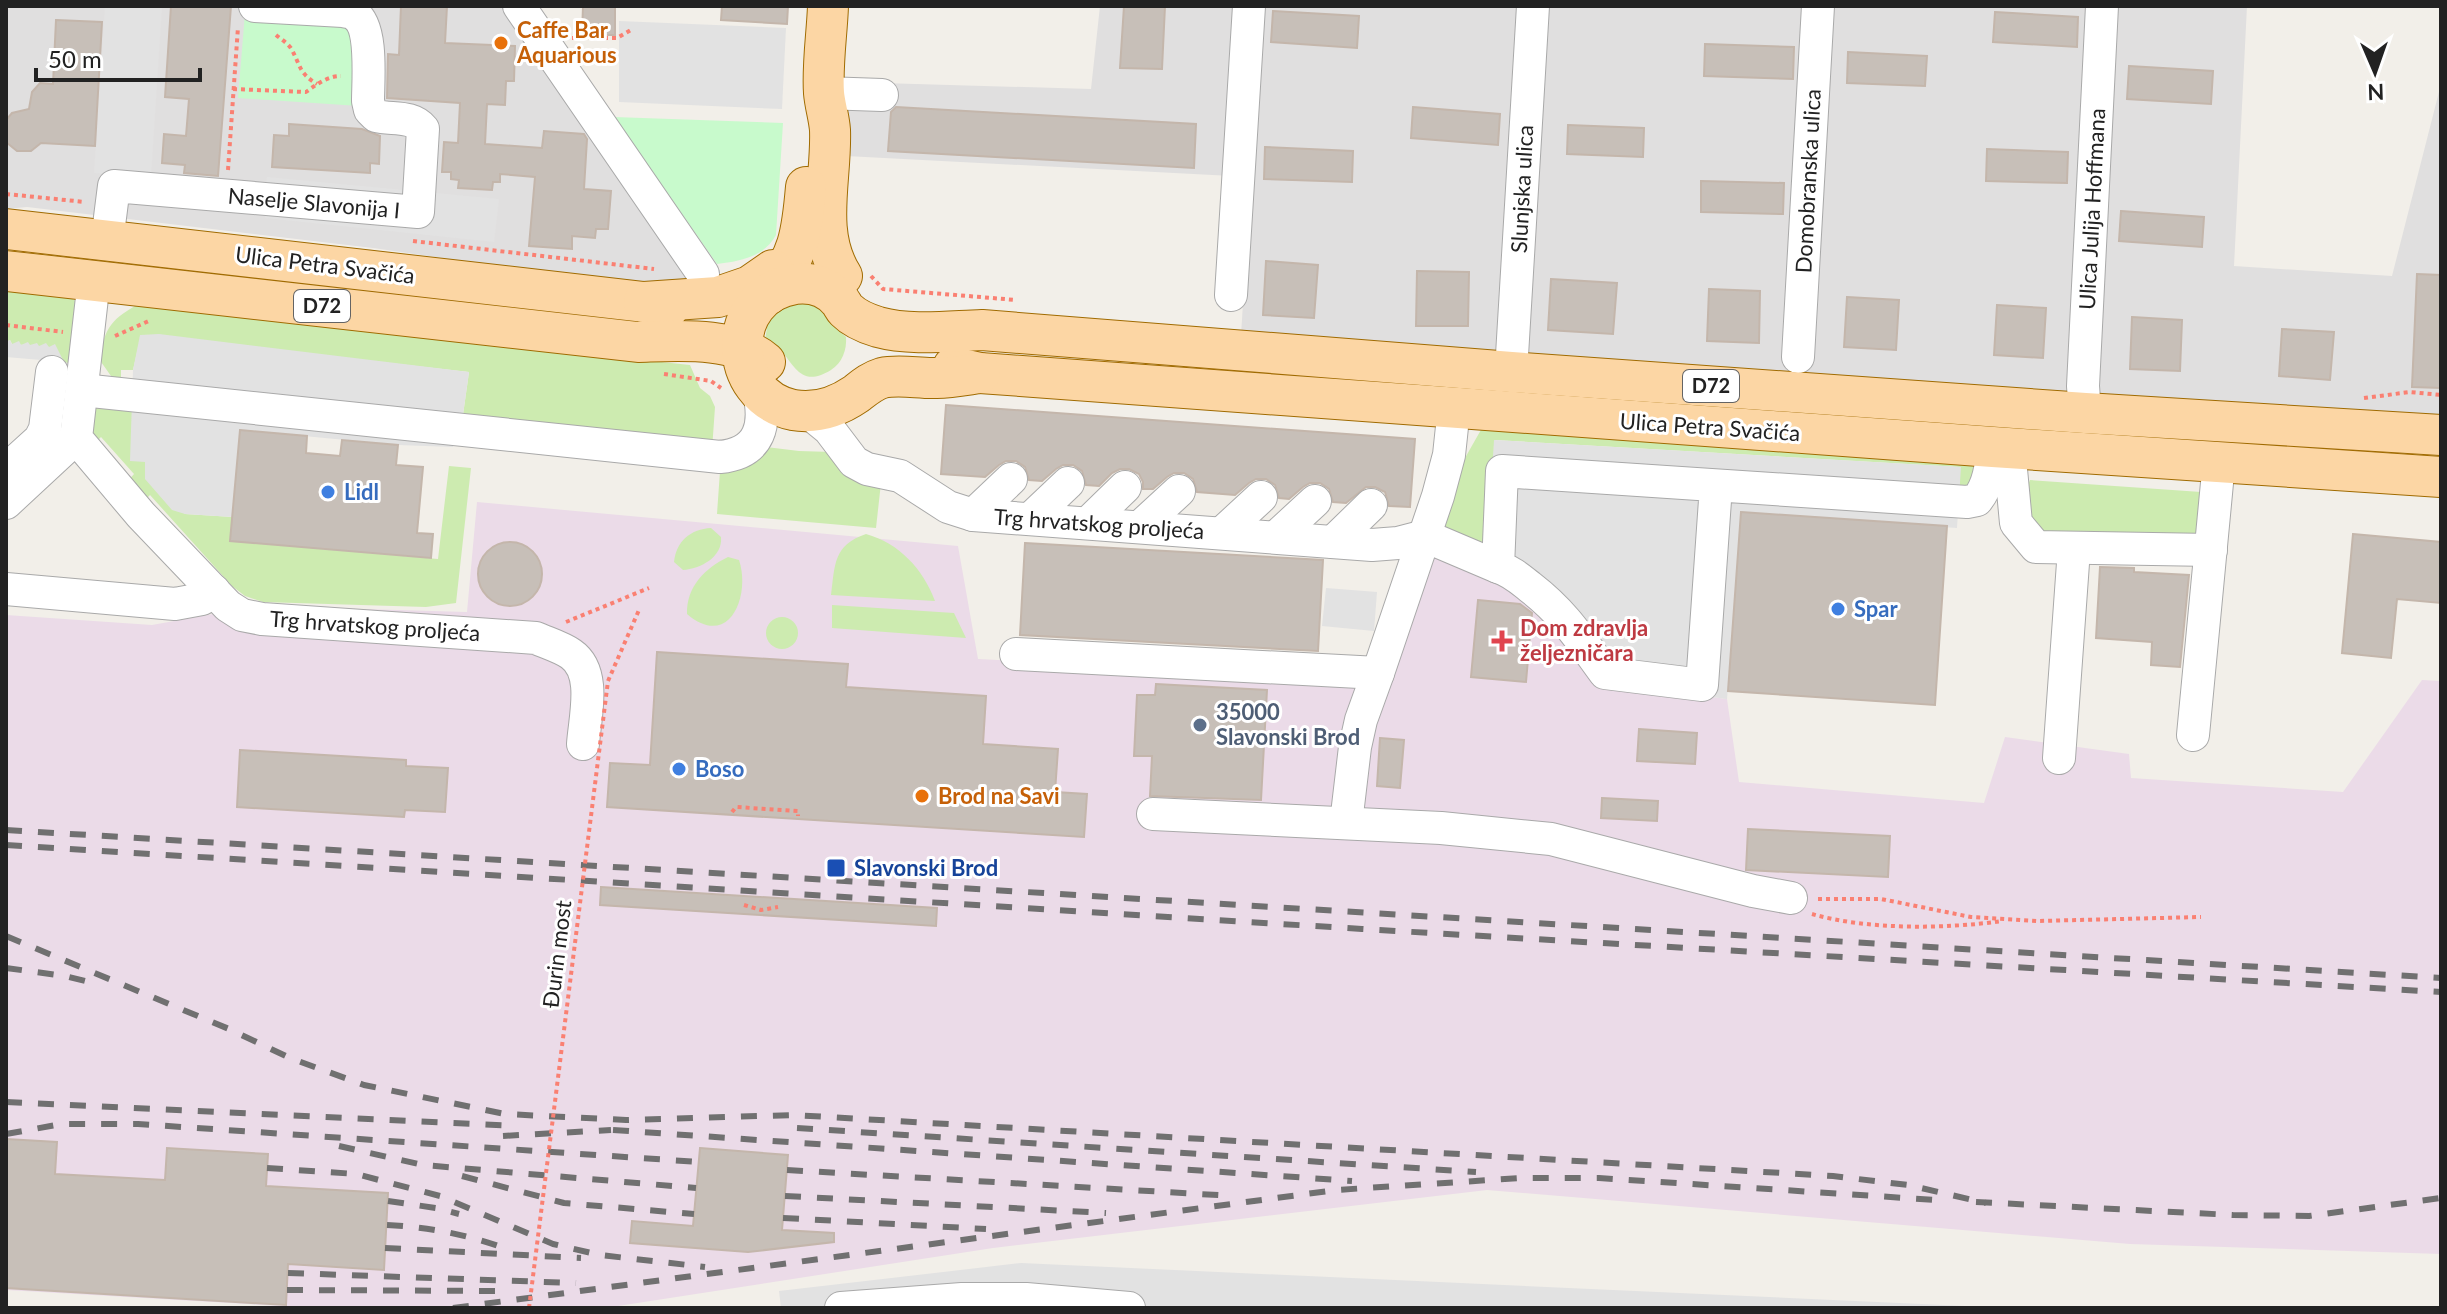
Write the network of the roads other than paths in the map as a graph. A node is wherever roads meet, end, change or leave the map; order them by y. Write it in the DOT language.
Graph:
graph roads {
  1 [pos="519,6"];
  2 [pos="828,6"];
  3 [pos="1249,6"];
  4 [pos="1533,6"];
  5 [pos="1818,6"];
  6 [pos="2102,6"];
  7 [pos="247,13"];
  8 [pos="824,93"];
  9 [pos="882,95"];
  10 [pos="6,229"];
  11 [pos="107,241"];
  12 [pos="6,271"];
  13 [pos="703,274"];
  14 [pos="94,280"];
  15 [pos="650,285"];
  16 [pos="771,287"];
  17 [pos="1231,295"];
  18 [pos="858,301"];
  19 [pos="1798,357"];
  20 [pos="749,369"];
  21 [pos="52,372"];
  22 [pos="854,372"];
  23 [pos="1511,372"];
  24 [pos="980,373"];
  25 [pos="82,390"];
  26 [pos="1454,408"];
  27 [pos="807,411"];
  28 [pos="2085,413"];
  29 [pos="2441,435"];
  30 [pos="76,438"];
  31 [pos="2001,448"];
  32 [pos="2219,462"];
  33 [pos="6,470"];
  34 [pos="2441,477"];
  35 [pos="1080,484"];
  36 [pos="1716,486"];
  37 [pos="1247,496"];
  38 [pos="6,503"];
  39 [pos="973,513"];
  40 [pos="1043,520"];
  41 [pos="1127,525"];
  42 [pos="1237,534"];
  43 [pos="1425,536"];
  44 [pos="1321,541"];
  45 [pos="2074,549"];
  46 [pos="2211,550"];
  47 [pos="1498,567"];
  48 [pos="6,589"];
  49 [pos="214,591"];
  50 [pos="1016,654"];
  51 [pos="1378,673"];
  52 [pos="2193,735"];
  53 [pos="583,744"];
  54 [pos="2059,758"];
  55 [pos="1153,814"];
  56 [pos="1346,823"];
  57 [pos="1791,898"];
  58 [pos="1026,1304"];
  59 [pos="841,1308"];
  60 [pos="1129,1308"];
  1 -- 13 [label="street"];
  2 -- 8 [label="main road"];
  3 -- 17 [label="street"];
  4 -- 23 [label="street, Slunjska ulica"];
  5 -- 19 [label="street, Domobranska ulica"];
  6 -- 28 [label="street, Ulica Julija Hoffmana"];
  7 -- 11 [label="street, Naselje Slavonija I"];
  8 -- 9 [label="street"];
  8 -- 16 [label="main road"];
  8 -- 18 [label="main road"];
  10 -- 11 [label="main road, Ulica Petra Svačića / D72"];
  11 -- 15 [label="main road, Ulica Petra Svačića / D72"];
  12 -- 14 [label="main road, Ulica Petra Svačića / D72"];
  14 -- 20 [label="main road, Ulica Petra Svačića / D72"];
  14 -- 25 [label="street"];
  15 -- 16 [label="main road, D72"];
  15 -- 16 [label="main road, D72"];
  16 -- 18 [label="main road, D72"];
  16 -- 18 [label="main road, D72"];
  16 -- 20 [label="main road"];
  18 -- 22 [label="main road"];
  18 -- 23 [label="main road, Ulica Petra Svačića / D72"];
  20 -- 22 [label="main road, D72"];
  20 -- 25 [label="street"];
  20 -- 27 [label="main road, D72"];
  21 -- 33 [label="street"];
  22 -- 24 [label="main road, D72"];
  23 -- 28 [label="main road, Ulica Petra Svačića / D72"];
  24 -- 26 [label="main road, Ulica Petra Svačića / D72"];
  24 -- 27 [label="main road, D72"];
  25 -- 30 [label="street"];
  26 -- 31 [label="main road, Ulica Petra Svačića / D72"];
  26 -- 43 [label="street"];
  27 -- 39 [label="street, Trg hrvatskog proljeća"];
  28 -- 29 [label="main road, Ulica Petra Svačića / D72"];
  30 -- 38 [label="street"];
  30 -- 49 [label="street, Trg hrvatskog proljeća"];
  31 -- 32 [label="main road, Ulica Petra Svačića / D72"];
  31 -- 36 [label="street"];
  31 -- 45 [label="street"];
  32 -- 34 [label="main road, Ulica Petra Svačića / D72"];
  32 -- 46 [label="street"];
  35 -- 40 [label="street"];
  36 -- 47 [label="street"];
  36 -- 47 [label="street"];
  37 -- 41 [label="street"];
  37 -- 41 [label="street"];
  37 -- 42 [label="street"];
  37 -- 42 [label="street"];
  37 -- 44 [label="street"];
  39 -- 39 [label="street"];
  39 -- 40 [label="street, Trg hrvatskog proljeća"];
  40 -- 41 [label="street, Trg hrvatskog proljeća"];
  41 -- 42 [label="street, Trg hrvatskog proljeća"];
  42 -- 44 [label="street, Trg hrvatskog proljeća"];
  43 -- 44 [label="street, Trg hrvatskog proljeća"];
  43 -- 47 [label="street"];
  43 -- 51 [label="street"];
  45 -- 46 [label="street"];
  45 -- 54 [label="street"];
  46 -- 52 [label="street"];
  48 -- 49 [label="street"];
  49 -- 53 [label="street, Trg hrvatskog proljeća"];
  50 -- 51 [label="street"];
  51 -- 56 [label="street"];
  55 -- 56 [label="street"];
  56 -- 57 [label="street"];
  58 -- 59 [label="street"];
  58 -- 60 [label="street"];
}
